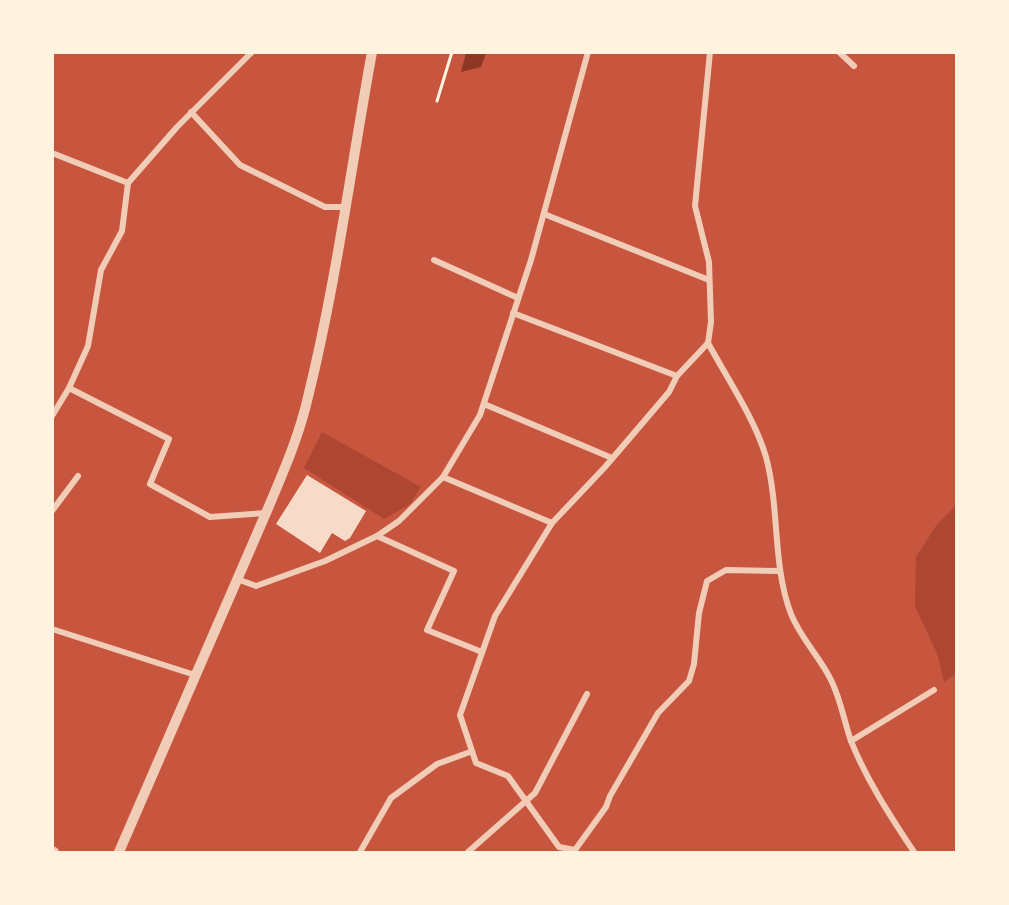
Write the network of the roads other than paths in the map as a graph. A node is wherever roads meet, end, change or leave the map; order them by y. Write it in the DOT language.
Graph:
graph roads {
  1 [pos="252,52"];
  2 [pos="372,52"];
  3 [pos="588,52"];
  4 [pos="710,52"];
  5 [pos="839,52"];
  6 [pos="854,66"];
  7 [pos="191,112"];
  8 [pos="52,153"];
  9 [pos="128,183"];
  10 [pos="344,207"];
  11 [pos="544,214"];
  12 [pos="434,260"];
  13 [pos="709,280"];
  14 [pos="518,298"];
  15 [pos="513,313"];
  16 [pos="708,343"];
  17 [pos="677,376"];
  18 [pos="69,388"];
  19 [pos="484,404"];
  20 [pos="52,416"];
  21 [pos="612,458"];
  22 [pos="78,476"];
  23 [pos="443,477"];
  24 [pos="52,511"];
  25 [pos="266,513"];
  26 [pos="552,523"];
  27 [pos="377,536"];
  28 [pos="779,571"];
  29 [pos="237,579"];
  30 [pos="52,629"];
  31 [pos="482,652"];
  32 [pos="195,675"];
  33 [pos="934,690"];
  34 [pos="587,694"];
  35 [pos="851,741"];
  36 [pos="470,752"];
  37 [pos="526,804"];
  38 [pos="118,852"];
  39 [pos="360,852"];
  40 [pos="468,852"];
  41 [pos="914,852"];
  1 -- 7 [label="street"];
  2 -- 10 [label="street"];
  3 -- 11 [label="street"];
  4 -- 13 [label="street"];
  5 -- 6 [label="street"];
  7 -- 9 [label="street"];
  7 -- 10 [label="street"];
  8 -- 9 [label="street"];
  9 -- 18 [label="street"];
  10 -- 25 [label="street"];
  11 -- 13 [label="street"];
  11 -- 14 [label="street"];
  12 -- 14 [label="street"];
  13 -- 16 [label="street"];
  14 -- 15 [label="street"];
  15 -- 17 [label="street"];
  15 -- 19 [label="street"];
  16 -- 17 [label="street"];
  16 -- 28 [label="street"];
  17 -- 21 [label="street"];
  18 -- 20 [label="street"];
  18 -- 25 [label="street"];
  19 -- 21 [label="street"];
  19 -- 23 [label="street"];
  21 -- 26 [label="street"];
  22 -- 24 [label="street"];
  23 -- 26 [label="street"];
  23 -- 27 [label="street"];
  25 -- 29 [label="street"];
  26 -- 31 [label="street"];
  27 -- 29 [label="street"];
  27 -- 31 [label="street"];
  28 -- 35 [label="street"];
  28 -- 37 [label="street"];
  29 -- 32 [label="street"];
  30 -- 32 [label="street"];
  31 -- 36 [label="street"];
  32 -- 38 [label="street"];
  33 -- 35 [label="street"];
  34 -- 37 [label="street"];
  35 -- 41 [label="street"];
  36 -- 37 [label="street"];
  36 -- 39 [label="street"];
  37 -- 40 [label="street"];
}
